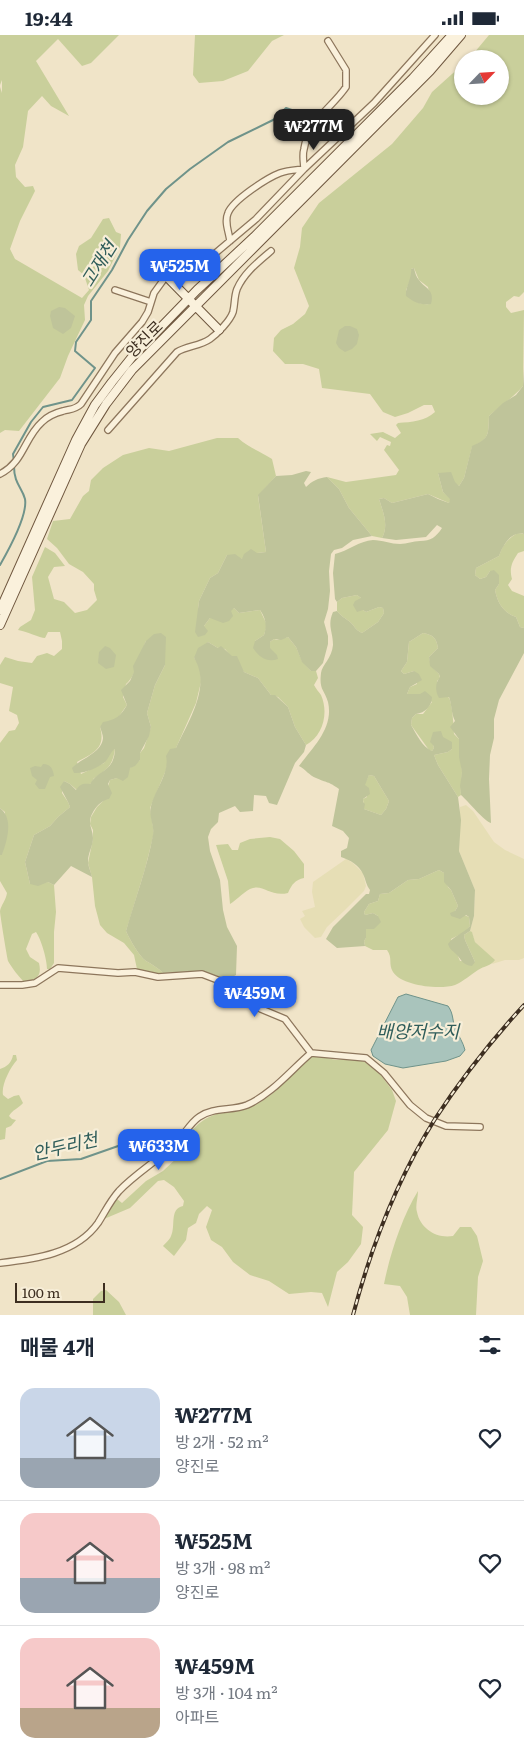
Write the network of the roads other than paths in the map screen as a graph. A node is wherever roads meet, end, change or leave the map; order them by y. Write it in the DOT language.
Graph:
graph roads {
  1 [pos="435,35"];
  2 [pos="452,35"];
  3 [pos="460,35"];
  4 [pos="328,41"];
  5 [pos="304,169"];
  6 [pos="230,241"];
  7 [pos="271,251"];
  8 [pos="166,276"];
  9 [pos="115,290"];
  10 [pos="188,299"];
  11 [pos="151,302"];
  12 [pos="196,306"];
  13 [pos="219,330"];
  14 [pos="108,430"];
  15 [pos="0,474"];
  16 [pos="0,610"];
  17 [pos="0,625"];
  18 [pos="0,985"];
  19 [pos="311,1053"];
  20 [pos="480,1127"];
  21 [pos="0,1263"];
  1 -- 5 [label="street"];
  2 -- 10 [label="main road, 양진로"];
  3 -- 12 [label="main road, 양진로"];
  4 -- 5 [label="street"];
  5 -- 6 [label="street"];
  5 -- 6 [label="street"];
  6 -- 8 [label="street"];
  7 -- 13 [label="street"];
  8 -- 10 [label="main road"];
  8 -- 11 [label="street"];
  9 -- 11 [label="street"];
  10 -- 12 [label="main road"];
  10 -- 16 [label="main road, 양진로"];
  11 -- 15 [label="street"];
  12 -- 13 [label="main road"];
  12 -- 17 [label="main road, 양진로"];
  13 -- 14 [label="street"];
  18 -- 19 [label="street"];
  19 -- 20 [label="street"];
  19 -- 21 [label="street"];
}
